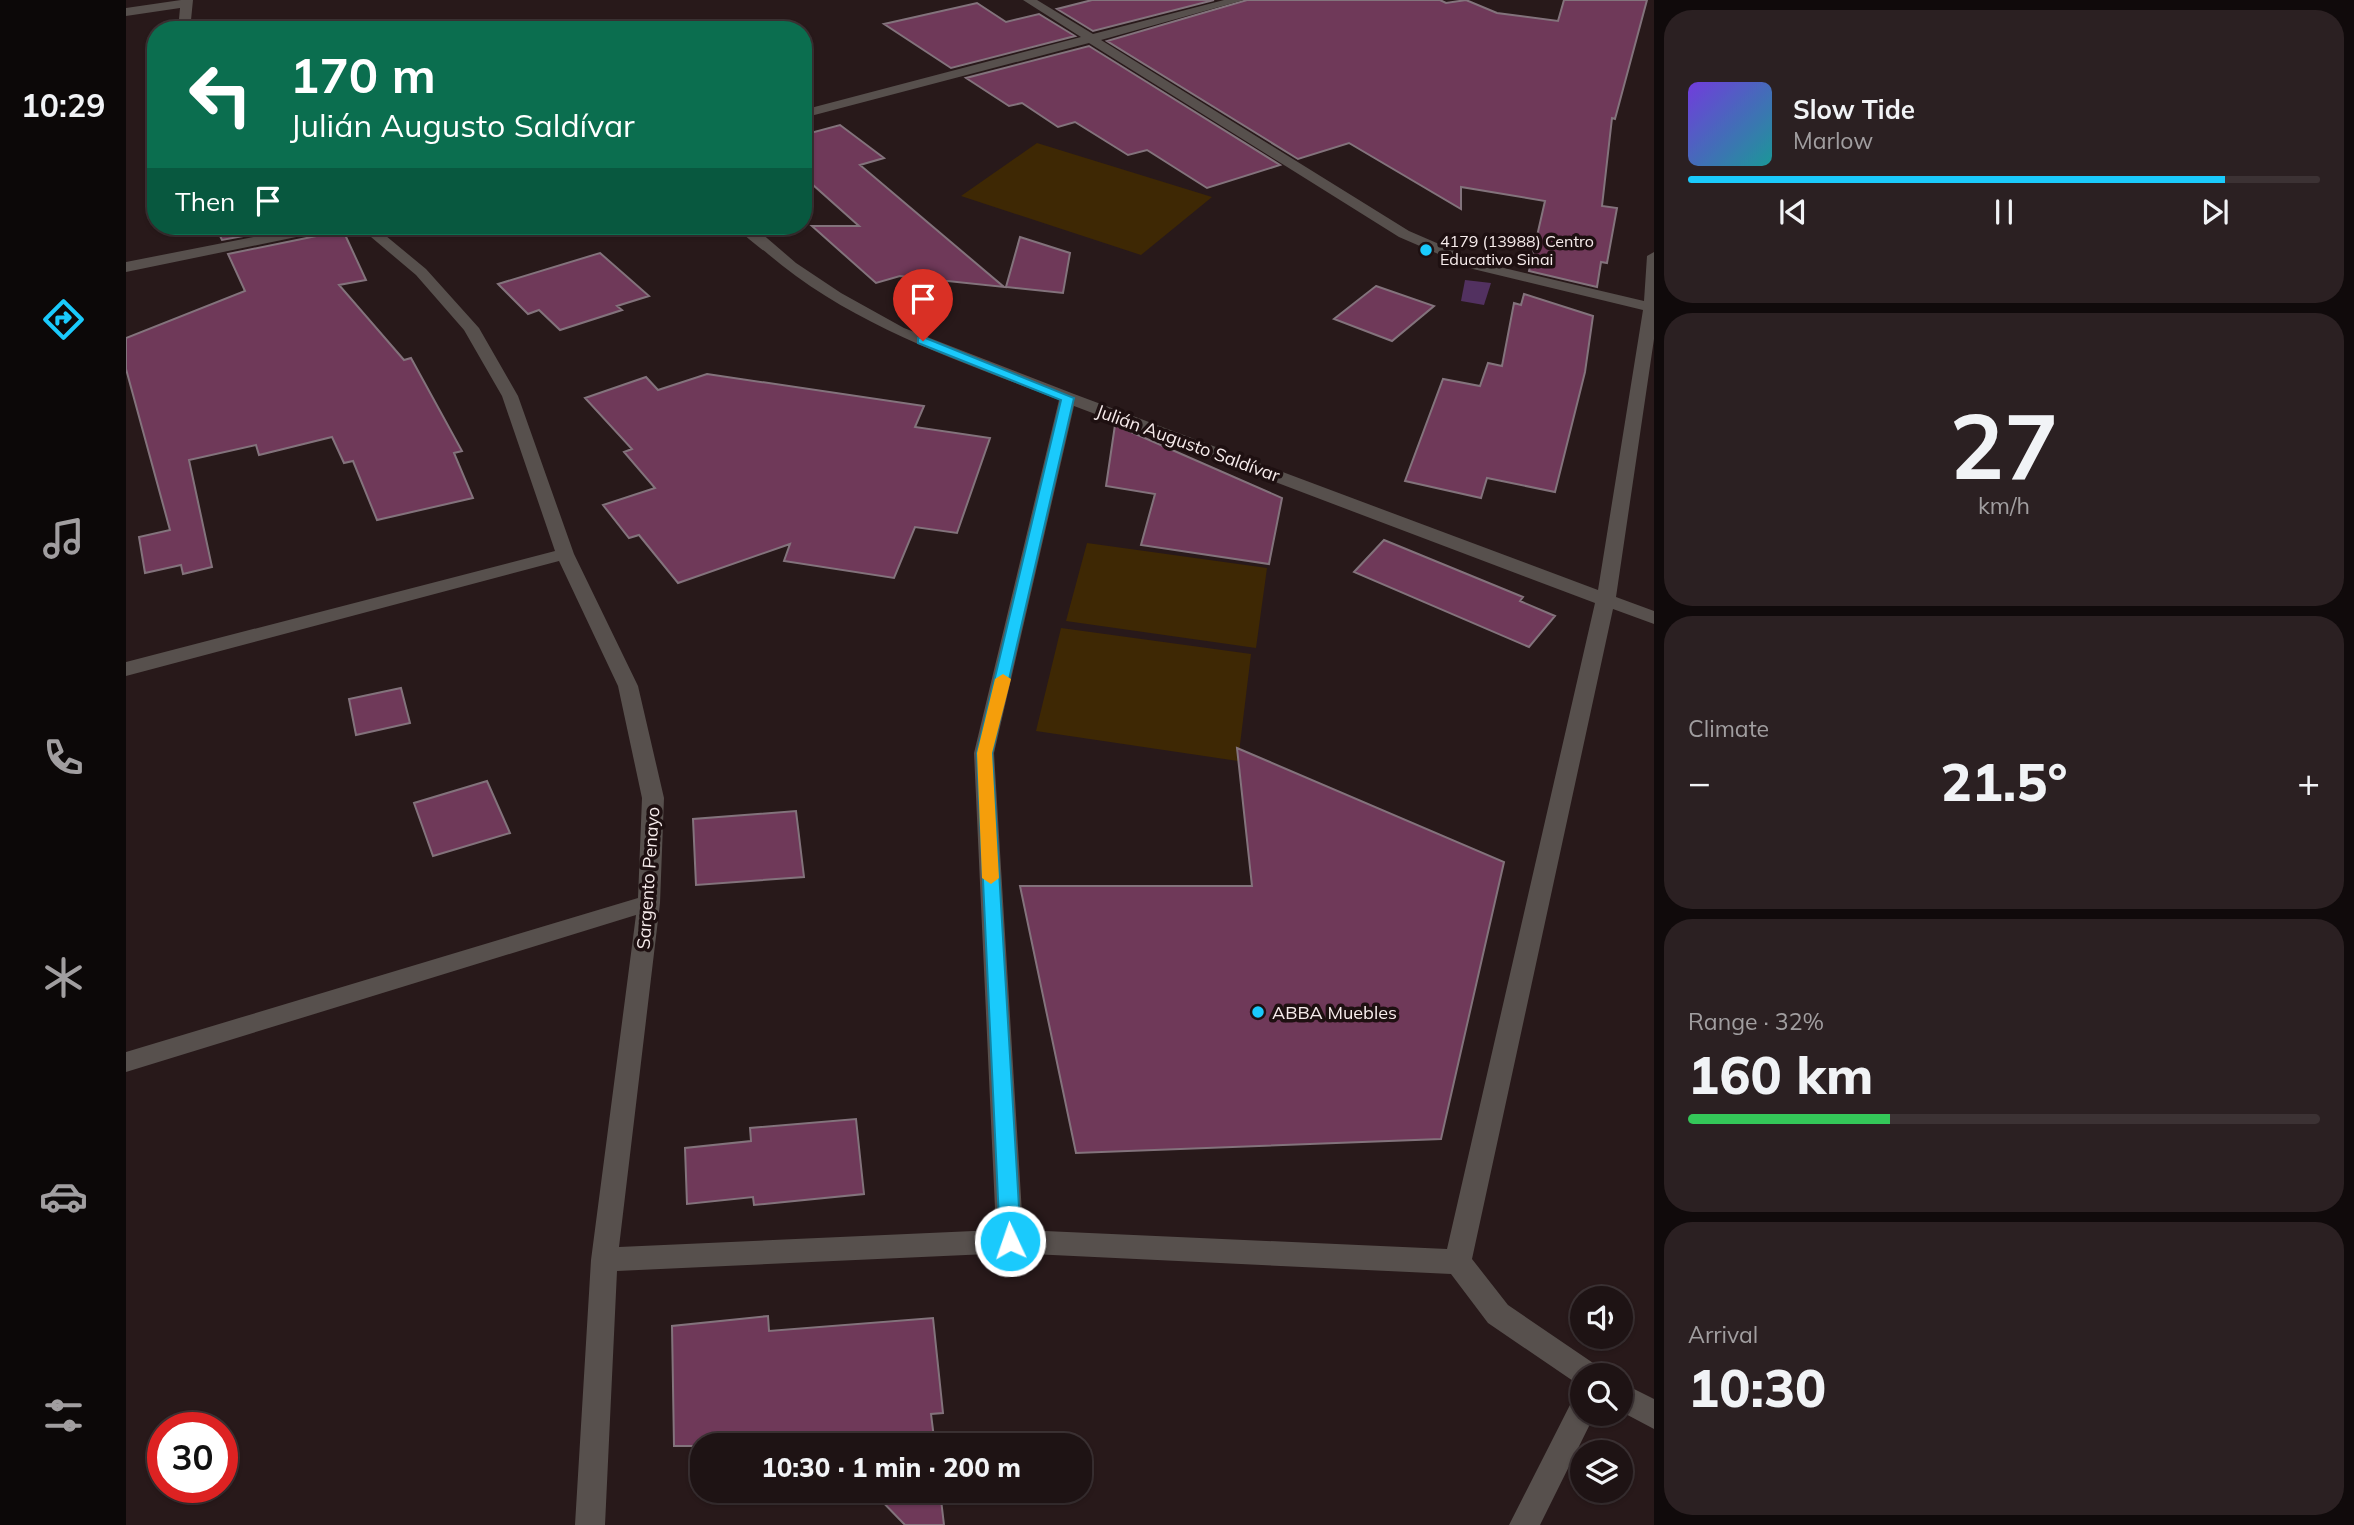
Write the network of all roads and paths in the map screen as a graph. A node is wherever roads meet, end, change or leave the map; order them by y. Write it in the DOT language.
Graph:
graph roads {
  1 [pos="1029,0"];
  2 [pos="1238,0"];
  3 [pos="186,2"];
  4 [pos="126,12"];
  5 [pos="185,21"];
  6 [pos="1092,38"];
  7 [pos="812,112"];
  8 [pos="285,235"];
  9 [pos="376,235"];
  10 [pos="755,235"];
  11 [pos="1654,256"];
  12 [pos="126,267"];
  13 [pos="1652,308"];
  14 [pos="1068,398"];
  15 [pos="565,554"];
  16 [pos="1606,598"];
  17 [pos="1654,618"];
  18 [pos="126,669"];
  19 [pos="649,904"];
  20 [pos="126,1062"];
  21 [pos="1010,1241"];
  22 [pos="604,1260"];
  23 [pos="1458,1262"];
  24 [pos="1570,1364"];
  25 [pos="1633,1403"];
  26 [pos="1654,1415"];
  27 [pos="1574,1426"];
  28 [pos="590,1525"];
  29 [pos="1524,1525"];
  1 -- 6 [label="street"];
  2 -- 6 [label="street"];
  3 -- 4 [label="street"];
  3 -- 5 [label="street"];
  6 -- 7 [label="street"];
  6 -- 13 [label="street"];
  8 -- 12 [label="street"];
  9 -- 15 [label="street, Sargento Penayo"];
  10 -- 14 [label="street, Julián Augusto Saldívar"];
  11 -- 13 [label="street"];
  13 -- 16 [label="street"];
  14 -- 16 [label="street, Julián Augusto Saldívar"];
  14 -- 21 [label="street"];
  15 -- 18 [label="street"];
  15 -- 19 [label="street, Sargento Penayo"];
  16 -- 17 [label="street, Julián Augusto Saldívar"];
  16 -- 23 [label="street"];
  19 -- 20 [label="street"];
  19 -- 22 [label="street, Sargento Penayo"];
  21 -- 22 [label="street"];
  21 -- 23 [label="street"];
  22 -- 28 [label="street, Sargento Penayo"];
  23 -- 24 [label="street"];
  25 -- 26 [label="street"];
  27 -- 29 [label="street"];
}
